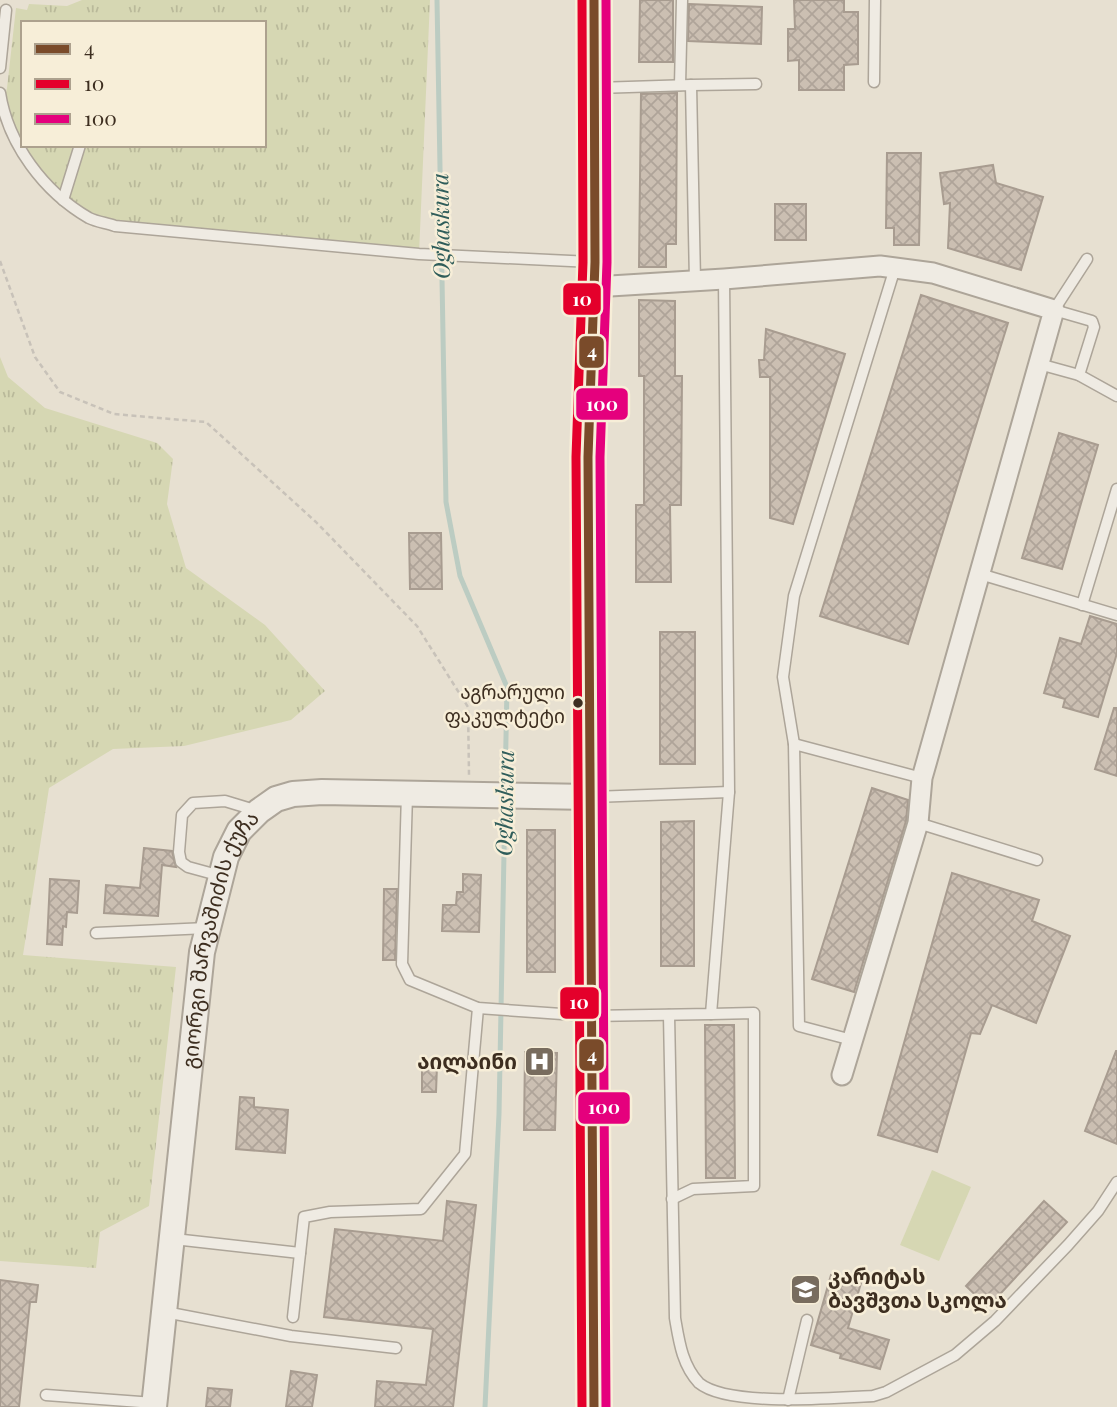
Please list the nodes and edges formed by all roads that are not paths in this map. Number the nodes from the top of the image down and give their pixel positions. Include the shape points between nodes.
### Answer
1 (594, 0) edge
2 (682, 0) edge
3 (875, 0) edge
4 (6, 10) dead end
5 (0, 68) edge
6 (874, 82) dead end
7 (757, 84) dead end
8 (680, 85) junction
9 (691, 85) junction
10 (593, 88) junction
11 (0, 93) edge
12 (78, 147) edge
13 (63, 200) junction
14 (1087, 259) dead end
15 (895, 268) junction
16 (594, 274) junction
17 (724, 279) junction
18 (695, 281) junction
19 (1054, 310) junction
20 (1039, 364) junction
21 (1079, 375) junction
22 (1117, 396) edge
23 (1117, 489) edge
24 (980, 575) junction
25 (1082, 605) junction
26 (1117, 615) edge
27 (794, 744) junction
28 (922, 778) junction
29 (729, 792) junction
30 (407, 794) junction
31 (589, 797) junction
32 (259, 811) junction
33 (918, 823) junction
34 (1037, 860) dead end
35 (221, 876) junction
36 (208, 928) junction
37 (96, 933) dead end
38 (478, 1007) junction
39 (710, 1014) junction
40 (669, 1015) junction
41 (590, 1016) junction
42 (852, 1041) junction
43 (842, 1075) dead end
44 (1117, 1182) edge
45 (672, 1199) junction
46 (173, 1238) junction
47 (300, 1253) junction
48 (164, 1312) junction
49 (293, 1317) dead end
50 (807, 1320) dead end
51 (396, 1348) dead end
52 (46, 1395) dead end
53 (594, 1396) edge
54 (788, 1400) junction
55 (155, 1405) edge

1 - 10 main road
2 - 8 lane
3 - 6 lane
4 - 5 lane
7 - 9 lane
8 - 9 lane
8 - 10 lane
9 - 18 lane
10 - 16 main road
11 - 13 lane via 23,156
12 - 13 lane
13 - 16 lane via 91,219 115,226 470,258
14 - 19 lane
15 - 17 street
15 - 19 street via 933,273
15 - 27 lane via 794,597 783,677
16 - 18 street
16 - 31 main road via 588,457
17 - 18 street
17 - 29 lane
19 - 20 street
19 - 21 lane via 1092,321
20 - 21 lane
20 - 24 street
21 - 22 lane
23 - 25 lane
24 - 25 lane
24 - 28 street
25 - 26 lane
27 - 28 lane
27 - 42 lane via 799,1026
28 - 33 street
29 - 31 lane
29 - 39 lane
30 - 31 street, გიორგი შარვაშიძის ქუჩა
30 - 32 street, გიორგი შარვაშიძის ქუჩა via 293,794
30 - 38 lane via 402,964 410,979
31 - 41 main road
32 - 35 street, გიორგი შარვაშიძის ქუჩა via 239,831
32 - 35 lane via 225,801 192,803 182,815 181,862
33 - 34 lane
33 - 42 street
35 - 36 street, გიორგი შარვაშიძის ქუჩა
36 - 37 lane
36 - 46 street, გიორგი შარვაშიძის ქუჩა via 201,952
38 - 41 lane
38 - 47 lane via 465,1153 421,1209 304,1217
39 - 40 lane
39 - 45 lane via 754,1013 754,1186 693,1189
40 - 41 lane
40 - 45 lane
41 - 53 main road
42 - 43 street
44 - 54 lane via 1068,1245 995,1321 955,1355 873,1396
45 - 54 lane via 675,1318 683,1359 699,1383 716,1394 748,1401
46 - 47 lane
46 - 48 street, გიორგი შარვაშიძის ქუჩა
47 - 49 lane
48 - 51 lane via 291,1336
48 - 55 street, გიორგი შარვაშიძის ქუჩა
50 - 54 lane
52 - 55 lane

